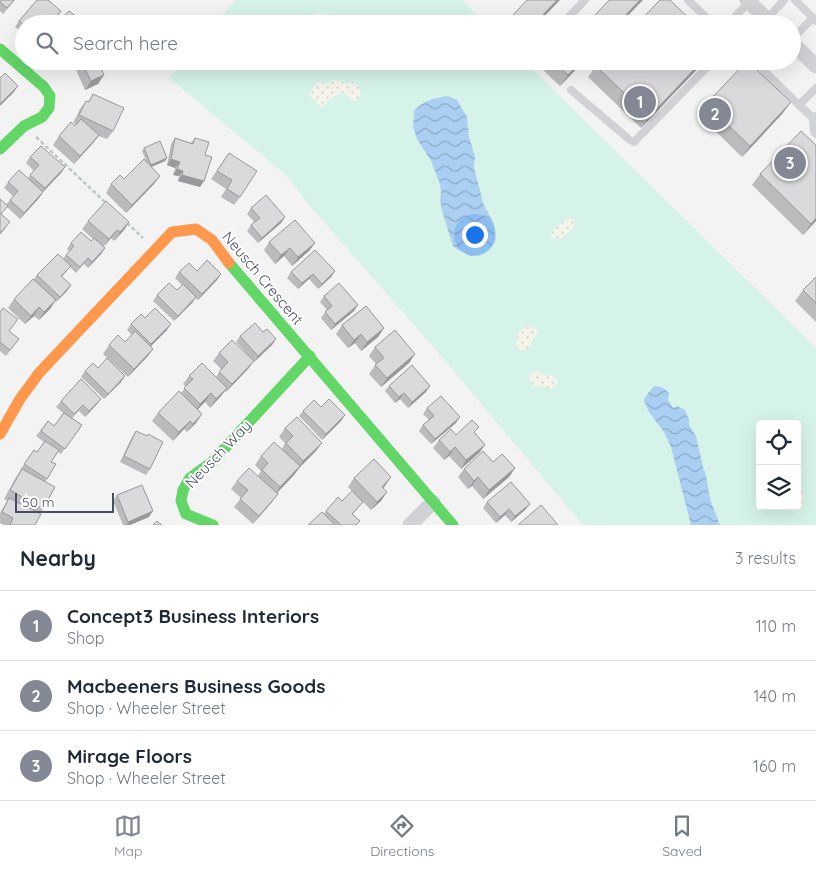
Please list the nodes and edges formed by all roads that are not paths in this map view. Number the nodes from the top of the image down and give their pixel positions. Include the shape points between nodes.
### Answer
1 (585, 0) edge
2 (688, 0) edge
3 (784, 0) edge
4 (795, 0) edge
5 (748, 1) edge
6 (571, 15) edge
7 (704, 15) edge
8 (736, 15) edge
9 (763, 15) edge
10 (773, 15) edge
11 (814, 19) edge
12 (801, 31) edge
13 (0, 49) edge
14 (801, 52) edge
15 (15, 62) edge
16 (816, 66) edge
17 (24, 70) edge
18 (704, 70) edge
19 (763, 70) edge
20 (816, 88) edge
21 (571, 90) dead end
22 (799, 105) junction
23 (815, 117) edge
24 (816, 134) edge
25 (0, 149) edge
26 (310, 356) junction
27 (0, 434) edge
28 (433, 502) junction
29 (212, 525) edge
30 (410, 525) edge
31 (453, 525) edge

1 - 6 lane
2 - 7 lane
3 - 10 lane
4 - 11 lane
5 - 8 lane
5 - 9 street
11 - 12 lane
13 - 15 street
14 - 16 street
17 - 25 street via 50,96 49,108
18 - 21 lane via 634,142
19 - 22 lane
20 - 22 lane
22 - 23 lane
23 - 24 lane
26 - 27 street, Neusch Crescent via 212,240 196,229 172,232 39,373
26 - 28 street, Neusch Crescent
26 - 29 street, Neusch Way via 212,462 190,478 183,490 181,501 186,514
28 - 30 street
28 - 31 street, Neusch Crescent

